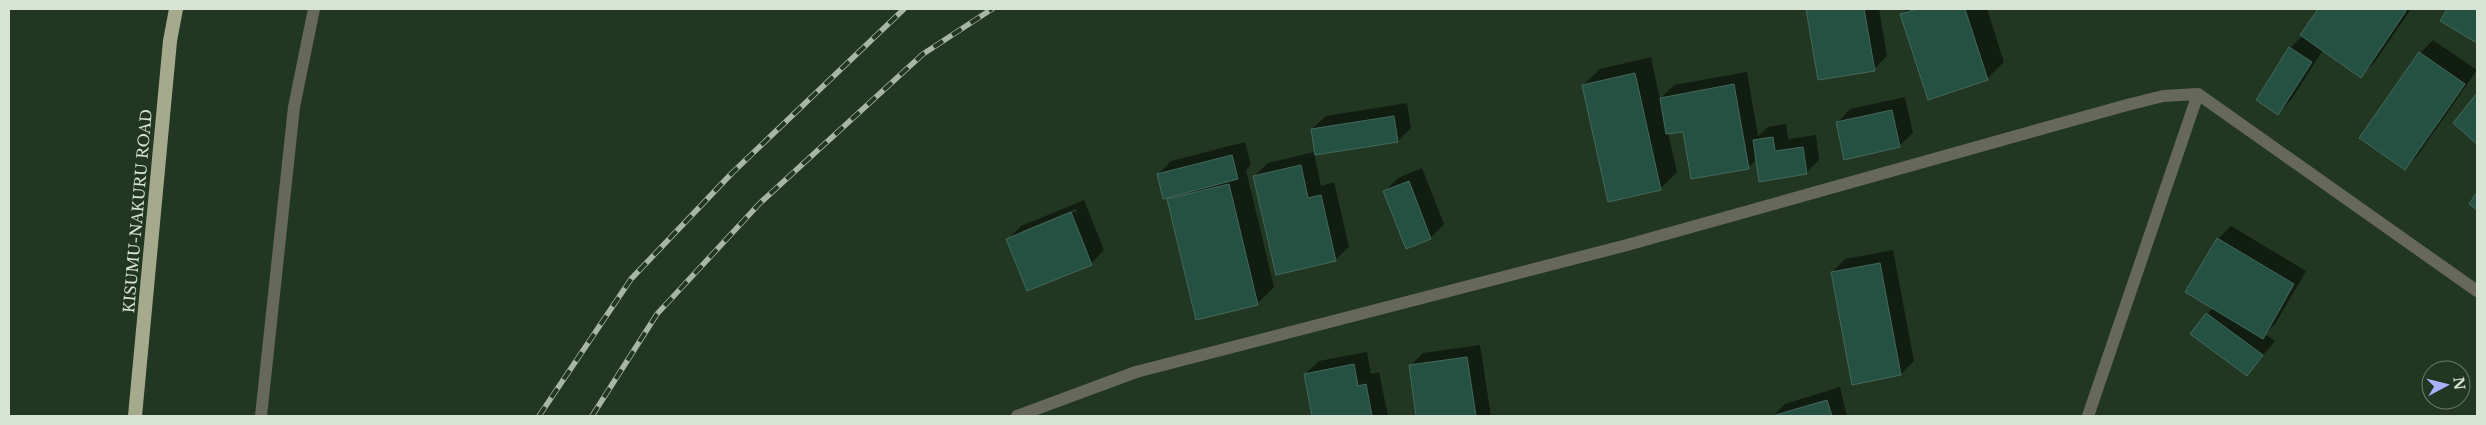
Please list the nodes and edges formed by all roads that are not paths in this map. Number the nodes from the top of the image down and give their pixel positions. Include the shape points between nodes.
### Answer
1 (176, 9) edge
2 (314, 9) edge
3 (2198, 94) junction
4 (2477, 292) edge
5 (135, 416) edge
6 (261, 416) edge
7 (1017, 416) edge
8 (2088, 416) edge

1 - 5 highway, KISUMU-NAKURU ROAD via 170,41
2 - 6 street via 294,107
3 - 4 street
3 - 7 street via 2163,96 2127,105 1627,245 1136,372
3 - 8 street

